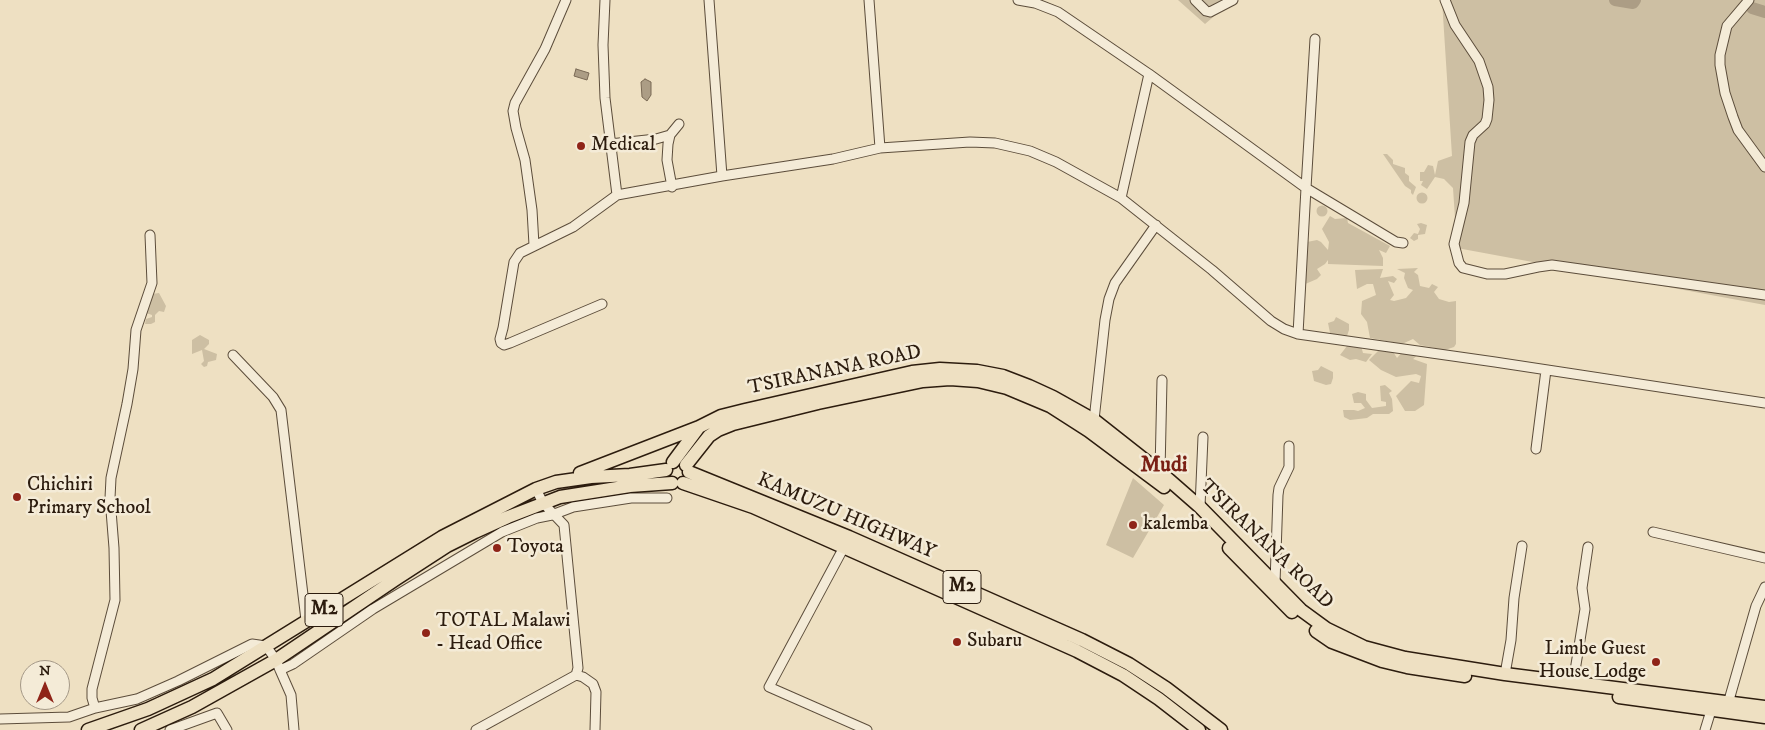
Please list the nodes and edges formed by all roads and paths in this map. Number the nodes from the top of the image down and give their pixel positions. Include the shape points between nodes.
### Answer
1 (566, 0) edge
2 (605, 0) edge
3 (710, 0) edge
4 (868, 0) edge
5 (1018, 0) edge
6 (1195, 0) edge
7 (1233, 0) edge
8 (1445, 0) edge
9 (1749, 0) edge
10 (1315, 39) dead end
11 (1149, 74) junction
12 (679, 124) dead end
13 (670, 135) junction
14 (610, 144) junction
15 (880, 148) junction
16 (1765, 167) edge
17 (722, 176) junction
18 (672, 186) junction
19 (1306, 188) junction
20 (617, 195) junction
21 (1121, 198) junction
22 (1156, 225) junction
23 (150, 235) dead end
24 (1403, 243) dead end
25 (534, 245) junction
26 (1765, 295) edge
27 (602, 304) dead end
28 (1298, 334) junction
29 (233, 355) dead end
30 (1546, 370) junction
31 (1162, 380) dead end
32 (1765, 403) edge
33 (1092, 426) junction
34 (699, 428) junction
35 (1204, 437) dead end
36 (1289, 446) dead end
37 (1536, 449) dead end
38 (670, 466) junction
39 (688, 468) junction
40 (1160, 472) junction
41 (556, 482) junction
42 (678, 483) junction
43 (536, 489) junction
44 (667, 498) dead end
45 (542, 503) junction
46 (1200, 507) junction
47 (552, 515) junction
48 (1653, 532) dead end
49 (844, 546) junction
50 (1522, 546) dead end
51 (1588, 546) dead end
52 (1765, 558) edge
53 (1275, 583) junction
54 (1765, 587) edge
55 (306, 620) junction
56 (266, 646) junction
57 (278, 665) junction
58 (1505, 674) junction
59 (576, 675) junction
60 (1574, 683) junction
61 (1712, 705) junction
62 (1727, 707) junction
63 (1765, 707) edge
64 (96, 708) junction
65 (1765, 717) edge
66 (0, 719) edge
67 (88, 730) edge
68 (141, 730) edge
69 (170, 730) edge
70 (226, 730) edge
71 (294, 730) edge
72 (476, 730) edge
73 (595, 730) edge
74 (867, 730) edge
75 (1199, 730) edge
76 (1220, 730) edge
77 (1705, 730) edge

1 - 25 street via 513,111 525,160
2 - 14 street via 603,45
3 - 17 street
4 - 15 street
5 - 11 street via 1058,12
6 - 7 street via 1210,12
8 - 26 street via 1455,25 1479,61 1488,87 1487,120 1470,142 1464,203 1454,244 1463,268 1487,274 1505,274 1552,266
9 - 16 street via 1727,26 1720,64 1725,93 1738,130
10 - 19 street
11 - 19 street
11 - 21 street
12 - 13 street
13 - 14 street
13 - 18 street via 667,152
14 - 20 street
15 - 17 street via 833,159
15 - 21 street via 970,142 1014,147 1056,162
17 - 18 street
18 - 20 street
19 - 24 street via 1396,242
19 - 28 street
20 - 25 street via 573,227
21 - 22 street
22 - 28 street via 1271,321
22 - 33 street via 1109,299
23 - 64 street via 152,283 136,330 127,404 111,478 115,600 92,689
25 - 27 street via 520,253 514,262 501,343 510,343
28 - 30 street
29 - 55 street via 273,397 281,410
30 - 32 street
30 - 37 street
31 - 40 street
33 - 34 highway, TSIRANANA ROAD via 1053,397 1003,376 940,368 745,410 721,416
33 - 39 highway, TSIRANANA ROAD via 1007,388 950,378 923,380 734,424 709,436
33 - 40 highway, TSIRANANA ROAD
33 - 61 highway, TSIRANANA ROAD via 1198,516 1300,620 1332,642 1408,667 1503,682
34 - 38 highway, TSIRANANA ROAD
34 - 41 highway
35 - 46 street
36 - 53 street via 1289,467 1278,495
38 - 39 highway, M2 via 680,462
38 - 41 highway, M2 via 630,475
38 - 42 highway via 667,477
39 - 42 highway via 689,476
39 - 76 highway, KAMUZU HIGHWAY / M2 via 1082,640 1151,678
40 - 46 highway, TSIRANANA ROAD
41 - 43 highway, M2
42 - 45 highway, KAMUZU HIGHWAY / M2 via 630,486
42 - 49 highway, KAMUZU HIGHWAY / M2 via 719,494
43 - 45 street
43 - 55 highway, M2 via 442,537
44 - 47 street via 602,502
45 - 47 street
45 - 57 highway, KAMUZU HIGHWAY / M2 via 447,546 396,578
46 - 53 highway, TSIRANANA ROAD
47 - 57 street via 502,532 373,609 293,664
47 - 59 street via 564,525 578,662
48 - 52 street
49 - 74 street via 769,687
49 - 75 highway, KAMUZU HIGHWAY / M2 via 1084,655 1130,680
50 - 58 street
51 - 60 street via 1582,588 1585,609
53 - 58 highway, TSIRANANA ROAD via 1301,610 1328,629 1364,646 1405,658
54 - 62 street via 1756,606
55 - 56 highway, M2
56 - 57 street
56 - 64 street via 252,644 138,699
56 - 67 highway, M2 via 213,679
57 - 68 highway, KAMUZU HIGHWAY / M2
57 - 71 street via 291,696
58 - 60 highway, TSIRANANA ROAD
59 - 72 street
59 - 73 street via 593,684 596,692
60 - 61 highway, TSIRANANA ROAD
61 - 62 highway, TSIRANANA ROAD
61 - 77 street
62 - 63 highway, TSIRANANA ROAD
62 - 65 highway, TSIRANANA ROAD
64 - 66 street via 69,717
69 - 70 street via 217,713

